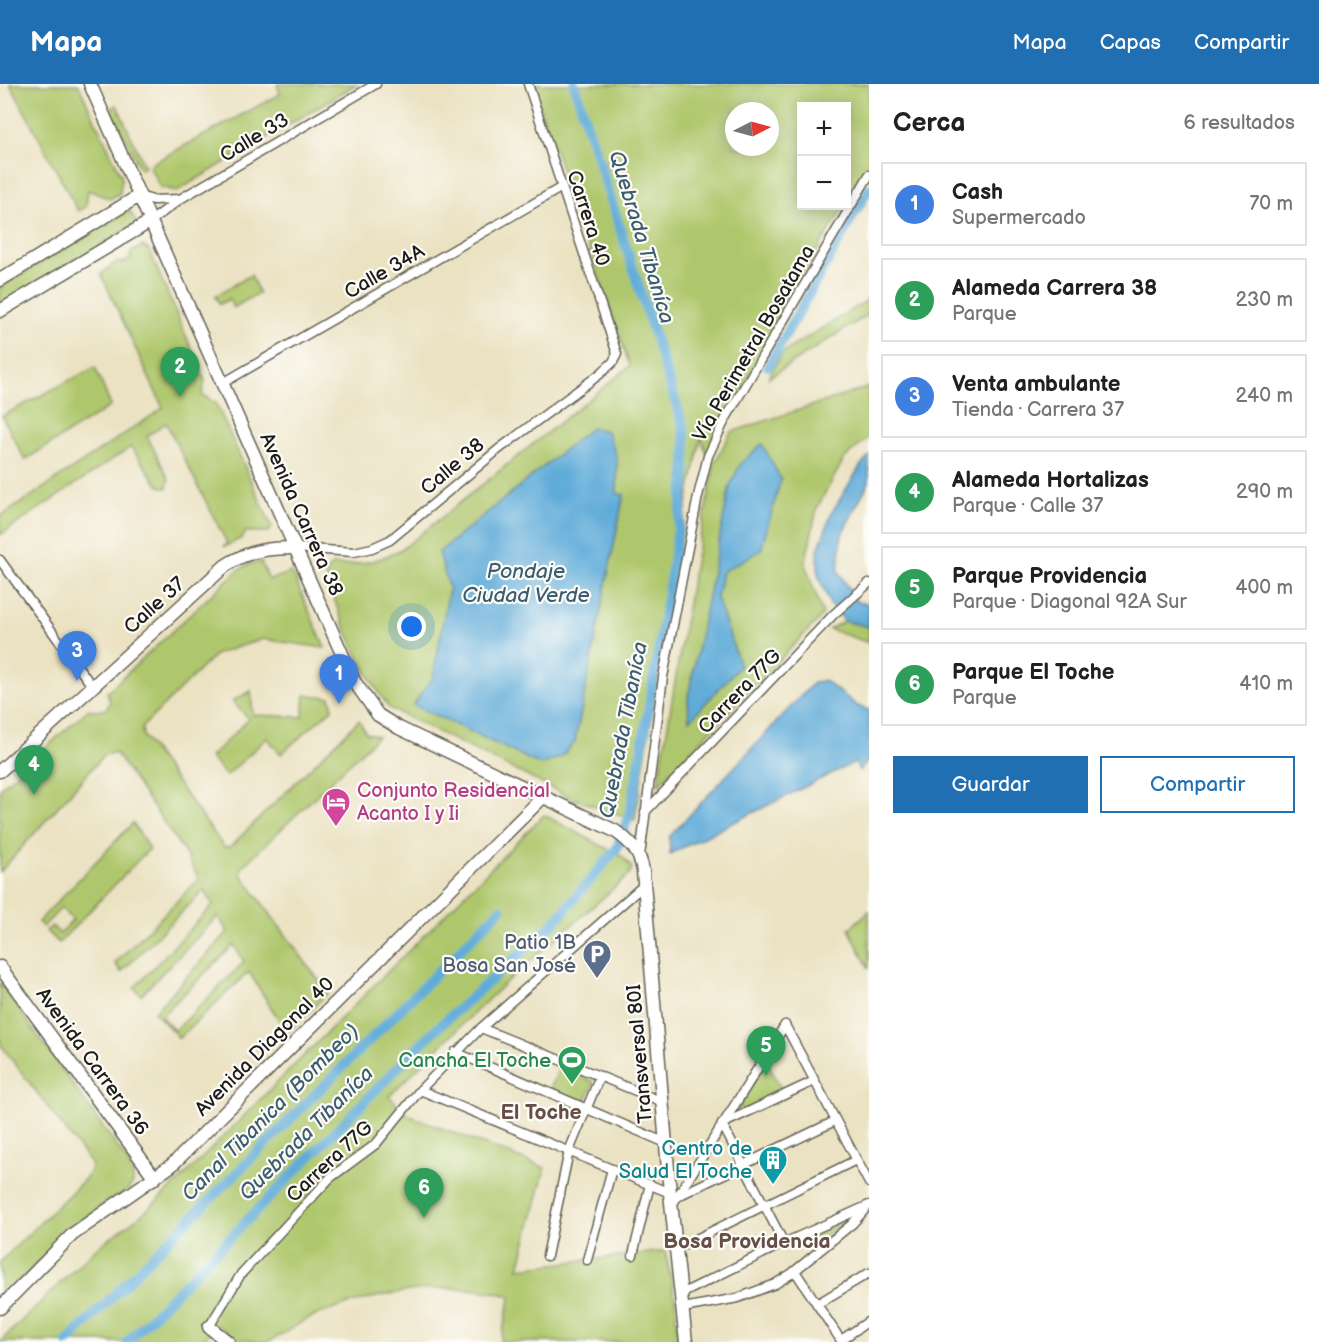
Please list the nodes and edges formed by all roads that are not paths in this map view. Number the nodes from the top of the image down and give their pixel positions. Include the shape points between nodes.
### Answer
1 (90, 84) edge
2 (376, 84) edge
3 (528, 84) edge
4 (869, 175) edge
5 (562, 187) junction
6 (139, 196) junction
7 (180, 200) junction
8 (150, 221) junction
9 (0, 280) edge
10 (0, 311) edge
11 (614, 362) joint
12 (223, 383) junction
13 (296, 548) junction
14 (0, 560) edge
15 (869, 583) edge
16 (92, 686) junction
17 (0, 771) edge
18 (544, 796) junction
19 (644, 813) junction
20 (627, 839) joint
21 (640, 856) junction
22 (645, 884) junction
23 (0, 967) edge
24 (481, 1028) junction
25 (455, 1052) junction
26 (600, 1076) junction
27 (814, 1081) junction
28 (420, 1090) junction
29 (663, 1102) junction
30 (587, 1108) junction
31 (835, 1121) junction
32 (722, 1124) junction
33 (666, 1143) junction
34 (569, 1151) junction
35 (856, 1160) junction
36 (743, 1165) junction
37 (612, 1169) junction
38 (155, 1178) junction
39 (869, 1183) edge
40 (650, 1184) junction
41 (673, 1198) junction
42 (764, 1205) junction
43 (868, 1205) edge
44 (784, 1243) junction
45 (676, 1249) junction
46 (633, 1255) dead end
47 (547, 1256) dead end
48 (587, 1260) dead end
49 (795, 1271) junction
50 (869, 1273) edge
51 (681, 1294) junction
52 (817, 1304) junction
53 (0, 1308) edge
54 (683, 1308) junction
55 (869, 1321) edge
56 (209, 1327) joint
57 (842, 1341) edge
58 (228, 1342) edge
59 (686, 1342) edge

1 - 6 main road, Avenida Carrera 38
2 - 7 street, Calle 33
3 - 5 street, Carrera 40
4 - 19 street, Vía Perimetral Bosatama via 725,420 708,456 663,677
5 - 11 street, Carrera 40 via 617,354
5 - 12 street, Calle 34A
6 - 7 street
6 - 8 main road, Avenida Carrera 38
6 - 9 main road
7 - 8 street, Calle 33
8 - 10 main road
8 - 12 main road, Avenida Carrera 38
11 - 13 street, Calle 38 via 382,545 354,552
12 - 13 main road, Avenida Carrera 38
13 - 16 main road, Calle 37 via 260,549 225,566
13 - 18 main road, Avenida Carrera 38 via 354,681 378,715
14 - 16 street
15 - 19 street, Carrera 77G via 834,614
16 - 17 main road, Calle 37
18 - 20 main road, Avenida Carrera 38
18 - 38 main road, Avenida Diagonal 40 via 308,1033
19 - 21 street, Vía Perimetral Bosatama
20 - 21 main road, Transversal 80I
21 - 22 main road, Transversal 80I
22 - 24 street, Carrera 77G
22 - 29 main road, Transversal 80I
23 - 38 main road, Avenida Carrera 36
24 - 25 street, Carrera 77G
24 - 26 street
25 - 28 street, Carrera 77G
25 - 30 street
26 - 29 street
26 - 30 street
27 - 31 street
27 - 32 street
27 - 32 street via 785,1025
28 - 34 street
28 - 56 street, Carrera 77G via 376,1144 330,1178 241,1274
29 - 33 main road, Transversal 80I
30 - 33 street
30 - 34 street
31 - 35 street
31 - 36 street
32 - 36 street
32 - 41 street
33 - 41 main road, Transversal 80I
34 - 37 street
34 - 47 street
35 - 39 street
35 - 42 street
36 - 41 street
36 - 42 street
37 - 40 street
37 - 48 street
38 - 53 main road, Avenida Diagonal 40 via 73,1234
40 - 41 street
40 - 46 street
41 - 45 main road, Transversal 80I
42 - 44 street
42 - 45 street
43 - 44 street
43 - 49 street via 852,1224
44 - 51 street
45 - 51 main road, Transversal 80I
49 - 52 street
49 - 54 street via 756,1293
50 - 52 street
51 - 54 main road, Transversal 80I
52 - 57 street
54 - 59 main road, Transversal 80I
55 - 57 street
56 - 58 main road

